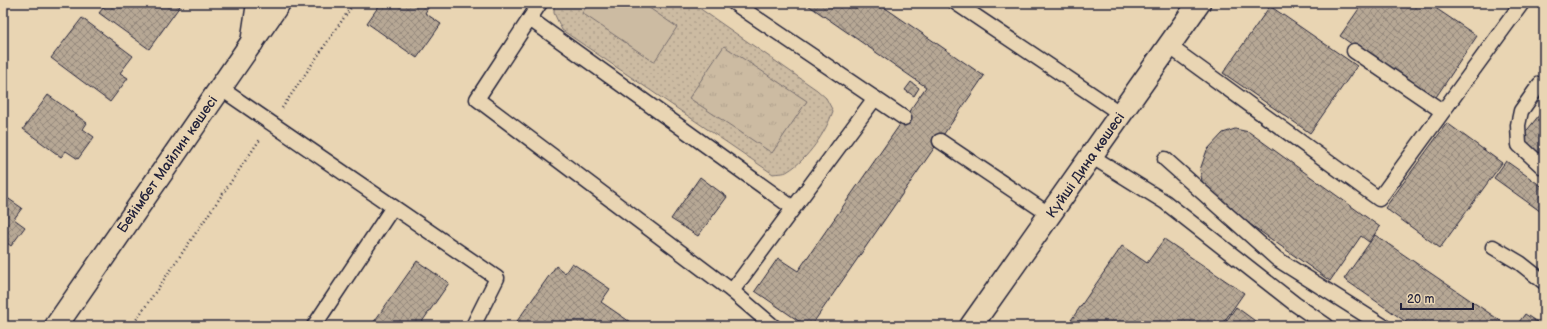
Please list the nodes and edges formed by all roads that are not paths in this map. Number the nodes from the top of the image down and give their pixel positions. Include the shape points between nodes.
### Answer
1 (258, 3) edge
2 (279, 3) edge
3 (540, 3) edge
4 (734, 3) edge
5 (956, 3) edge
6 (1199, 3) edge
7 (1522, 3) edge
8 (530, 19) junction
9 (252, 43) junction
10 (1169, 46) junction
11 (1354, 51) dead end
12 (1543, 83) edge
13 (220, 88) junction
14 (875, 98) junction
15 (1442, 111) junction
16 (1121, 114) junction
17 (904, 118) dead end
18 (940, 141) dead end
19 (1091, 156) junction
20 (1165, 159) dead end
21 (1544, 168) edge
22 (393, 207) junction
23 (793, 208) junction
24 (1050, 215) junction
25 (1493, 247) dead end
26 (1544, 282) edge
27 (732, 291) junction
28 (56, 326) edge
29 (314, 326) edge
30 (473, 326) edge
31 (773, 326) edge
32 (971, 326) edge
33 (1327, 326) edge
34 (1384, 326) edge

1 - 9 street
2 - 9 street, Бейімбет Майлин көшесі
3 - 8 lane
4 - 14 lane
5 - 16 lane
6 - 10 street, Күйші Дина көшесі
7 - 15 lane
8 - 23 lane
8 - 27 lane via 477,98
9 - 13 street, Бейімбет Майлин көшесі
10 - 15 lane via 1378,199
10 - 16 street, Күйші Дина көшесі
11 - 15 lane
12 - 21 lane via 1521,111 1518,125 1519,145
13 - 22 lane
13 - 28 street, Бейімбет Майлин көшесі
14 - 17 lane
14 - 23 lane
16 - 19 street, Күйші Дина көшесі
18 - 24 lane
19 - 24 street, Күйші Дина көшесі
19 - 33 lane via 1165,202 1294,304
20 - 34 lane via 1276,259
22 - 29 lane
22 - 30 lane via 497,278
23 - 27 lane
24 - 32 street, Күйші Дина көшесі
25 - 26 lane via 1520,263
27 - 31 lane

